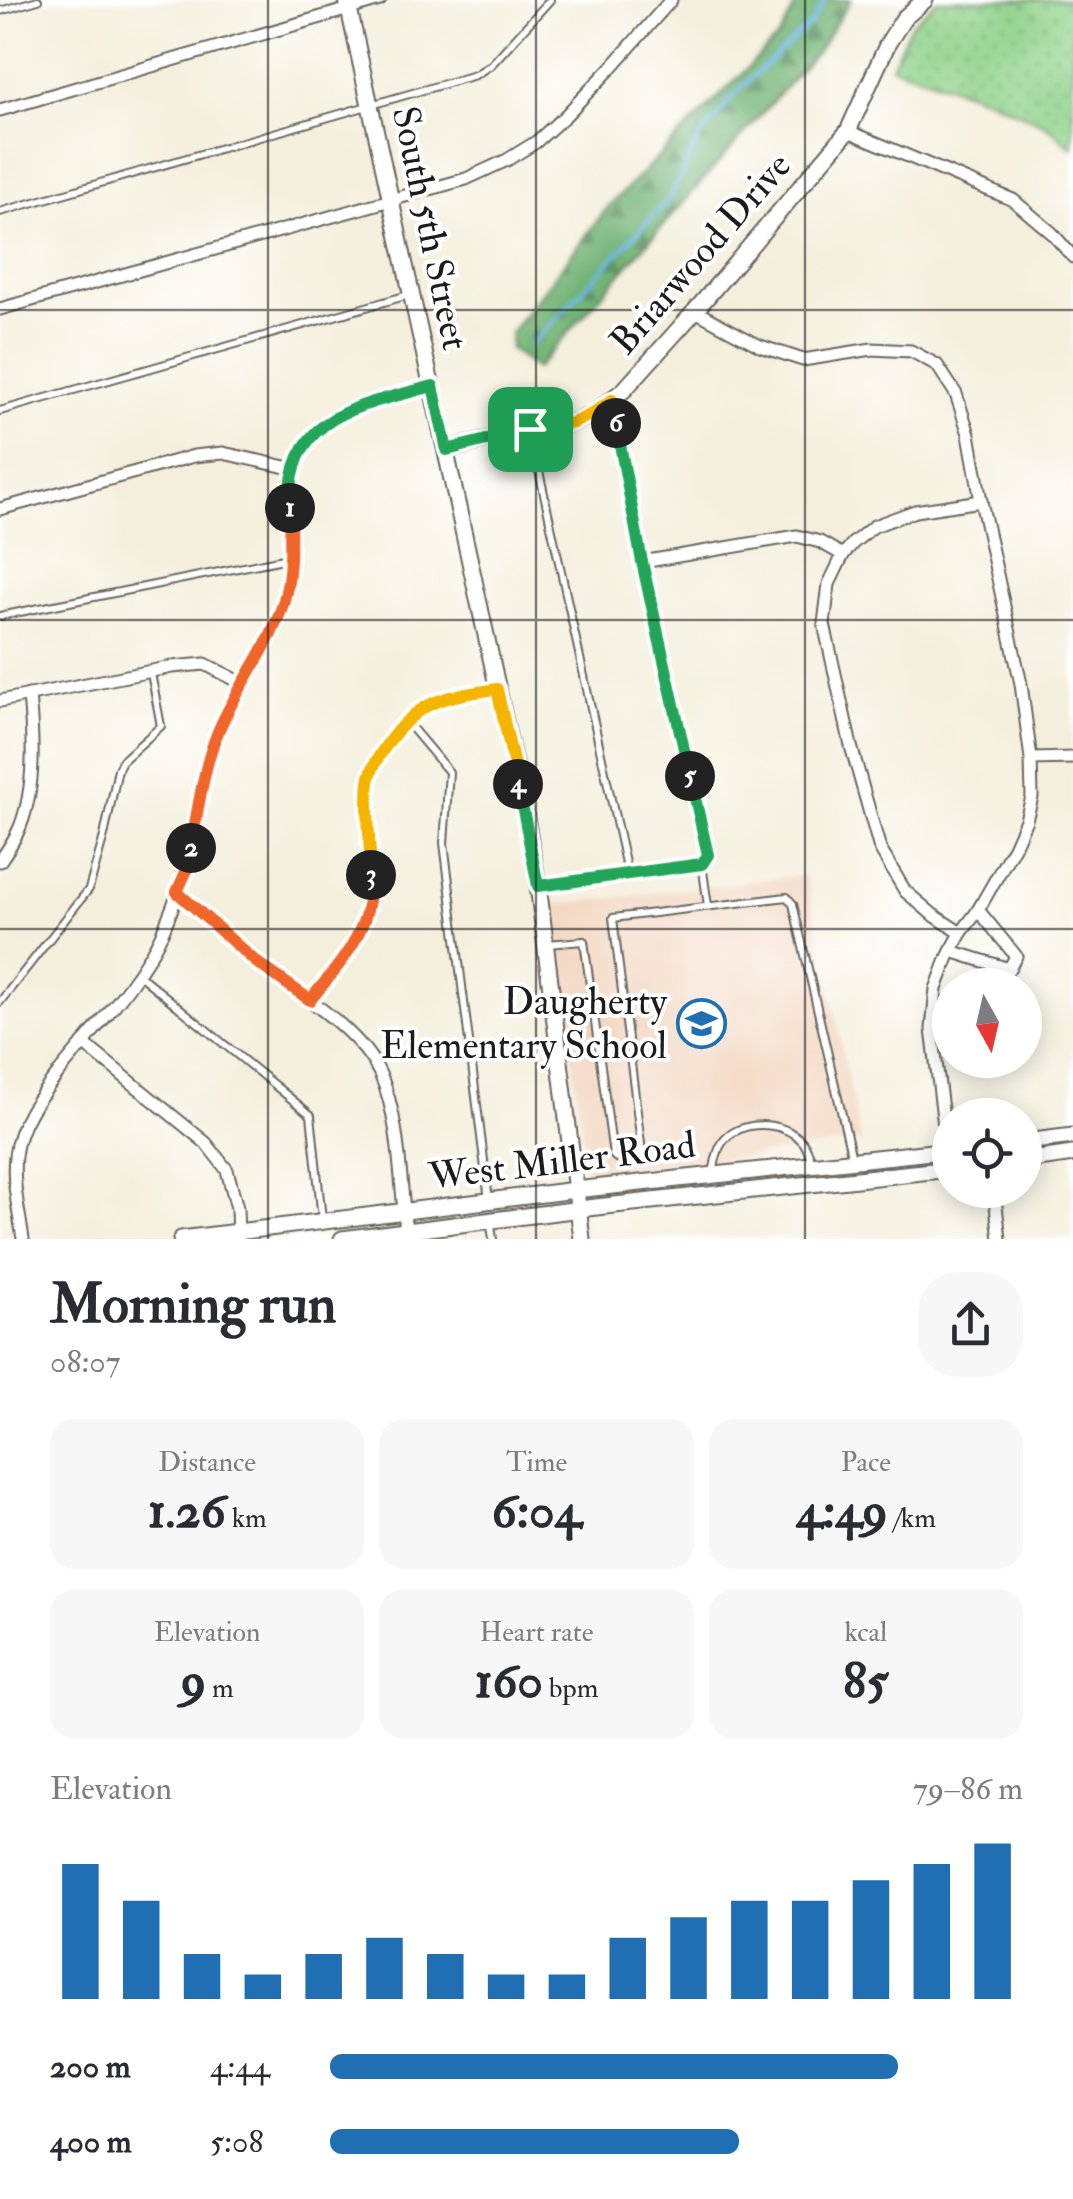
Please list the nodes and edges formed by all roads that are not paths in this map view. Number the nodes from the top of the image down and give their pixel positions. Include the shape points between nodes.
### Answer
1 (38, 0) edge
2 (380, 0) edge
3 (550, 0) edge
4 (671, 0) edge
5 (924, 0) edge
6 (348, 5) edge
7 (0, 11) edge
8 (371, 106) junction
9 (0, 110) edge
10 (848, 131) junction
11 (392, 199) junction
12 (0, 212) edge
13 (1073, 257) edge
14 (412, 294) junction
15 (0, 309) edge
16 (695, 311) junction
17 (433, 386) junction
18 (612, 400) junction
19 (0, 412) edge
20 (530, 429) junction
21 (447, 450) junction
22 (295, 469) junction
23 (981, 501) junction
24 (0, 509) edge
25 (843, 555) junction
26 (290, 557) junction
27 (642, 562) junction
28 (0, 616) edge
29 (151, 672) junction
30 (242, 683) junction
31 (497, 689) junction
32 (29, 694) junction
33 (0, 702) edge
34 (406, 721) junction
35 (1073, 758) edge
36 (1032, 759) junction
37 (5, 842) edge
38 (0, 862) edge
39 (702, 864) junction
40 (628, 874) junction
41 (538, 886) junction
42 (177, 892) junction
43 (708, 906) junction
44 (978, 910) junction
45 (961, 933) junction
46 (546, 944) junction
47 (951, 951) junction
48 (137, 974) junction
49 (310, 1000) junction
50 (0, 1002) edge
51 (83, 1043) junction
52 (941, 1098) edge
53 (1073, 1136) edge
54 (1042, 1140) edge
55 (1073, 1154) edge
56 (852, 1159) junction
57 (932, 1159) edge
58 (1042, 1159) edge
59 (932, 1161) edge
60 (813, 1164) junction
61 (713, 1175) junction
62 (575, 1190) junction
63 (489, 1201) junction
64 (996, 1208) edge
65 (578, 1210) junction
66 (404, 1212) junction
67 (490, 1220) junction
68 (322, 1222) junction
69 (407, 1235) edge
70 (238, 1236) edge
71 (23, 1239) edge
72 (182, 1239) edge
73 (342, 1239) edge
74 (492, 1239) edge
75 (582, 1239) edge
76 (1000, 1239) edge

1 - 7 lane
2 - 6 street
3 - 8 lane via 484,71
4 - 11 street via 536,142 466,179
5 - 10 street, Briarwood Drive via 888,43
6 - 8 street, South 5th Street
6 - 9 street
8 - 11 street, South 5th Street
8 - 12 lane
10 - 13 street via 1013,200
10 - 16 street, Briarwood Drive
11 - 14 street, South 5th Street
11 - 15 street
14 - 17 street, South 5th Street
14 - 19 lane
16 - 18 street, Briarwood Drive
16 - 23 street via 760,346 804,360 885,349 937,365 970,434
17 - 21 street, South 5th Street
17 - 22 street via 331,418
18 - 20 street, Briarwood Drive via 573,423
18 - 27 street
20 - 21 street, Briarwood Drive
20 - 40 lane
21 - 31 street, South 5th Street
22 - 24 street via 223,453 194,456
22 - 26 street
23 - 25 street via 916,510 874,526
23 - 36 street
25 - 27 street via 797,536
25 - 45 street via 824,624 880,849 905,891
26 - 28 lane
26 - 30 street via 286,595
27 - 39 street via 708,855
29 - 30 street via 205,664
29 - 32 street
29 - 50 lane via 161,726 118,768 89,889
30 - 42 street via 210,751
31 - 34 street via 445,697
31 - 41 street, South 5th Street
32 - 33 street
32 - 37 street via 31,766 20,826
34 - 49 street via 369,780 371,893 362,926
34 - 63 lane via 448,772 444,843
35 - 36 street
36 - 44 street via 1026,820
37 - 38 street
39 - 40 street
39 - 43 lane
40 - 41 street
41 - 46 street, South 5th Street
42 - 48 street
42 - 49 street
43 - 46 lane via 612,922 640,1154 613,1155 585,944
43 - 56 lane via 776,897 793,904
44 - 45 street
44 - 47 street via 1016,956 1008,969
45 - 47 street
46 - 62 street, South 5th Street
47 - 52 street via 936,989 932,1029
48 - 51 street
48 - 68 lane via 311,1115
49 - 66 street via 366,1048 381,1075 392,1110
51 - 70 street via 206,1143 228,1170
51 - 71 street via 21,1129 15,1158
53 - 54 street
55 - 58 street
56 - 57 street, West Miller Road
56 - 60 street, West Miller Road
59 - 65 street, West Miller Road
60 - 61 street, West Miller Road
60 - 61 lane via 804,1142 764,1124 735,1130 722,1142
61 - 62 street, West Miller Road
62 - 63 street, West Miller Road
62 - 65 street, South 5th Street
63 - 66 street, West Miller Road
64 - 76 street
65 - 67 street, West Miller Road
65 - 75 street, South 5th Street
66 - 68 street, West Miller Road
66 - 69 street
67 - 69 street, West Miller Road
67 - 74 lane
68 - 70 street, West Miller Road
69 - 73 street, West Miller Road
70 - 72 street, West Miller Road

